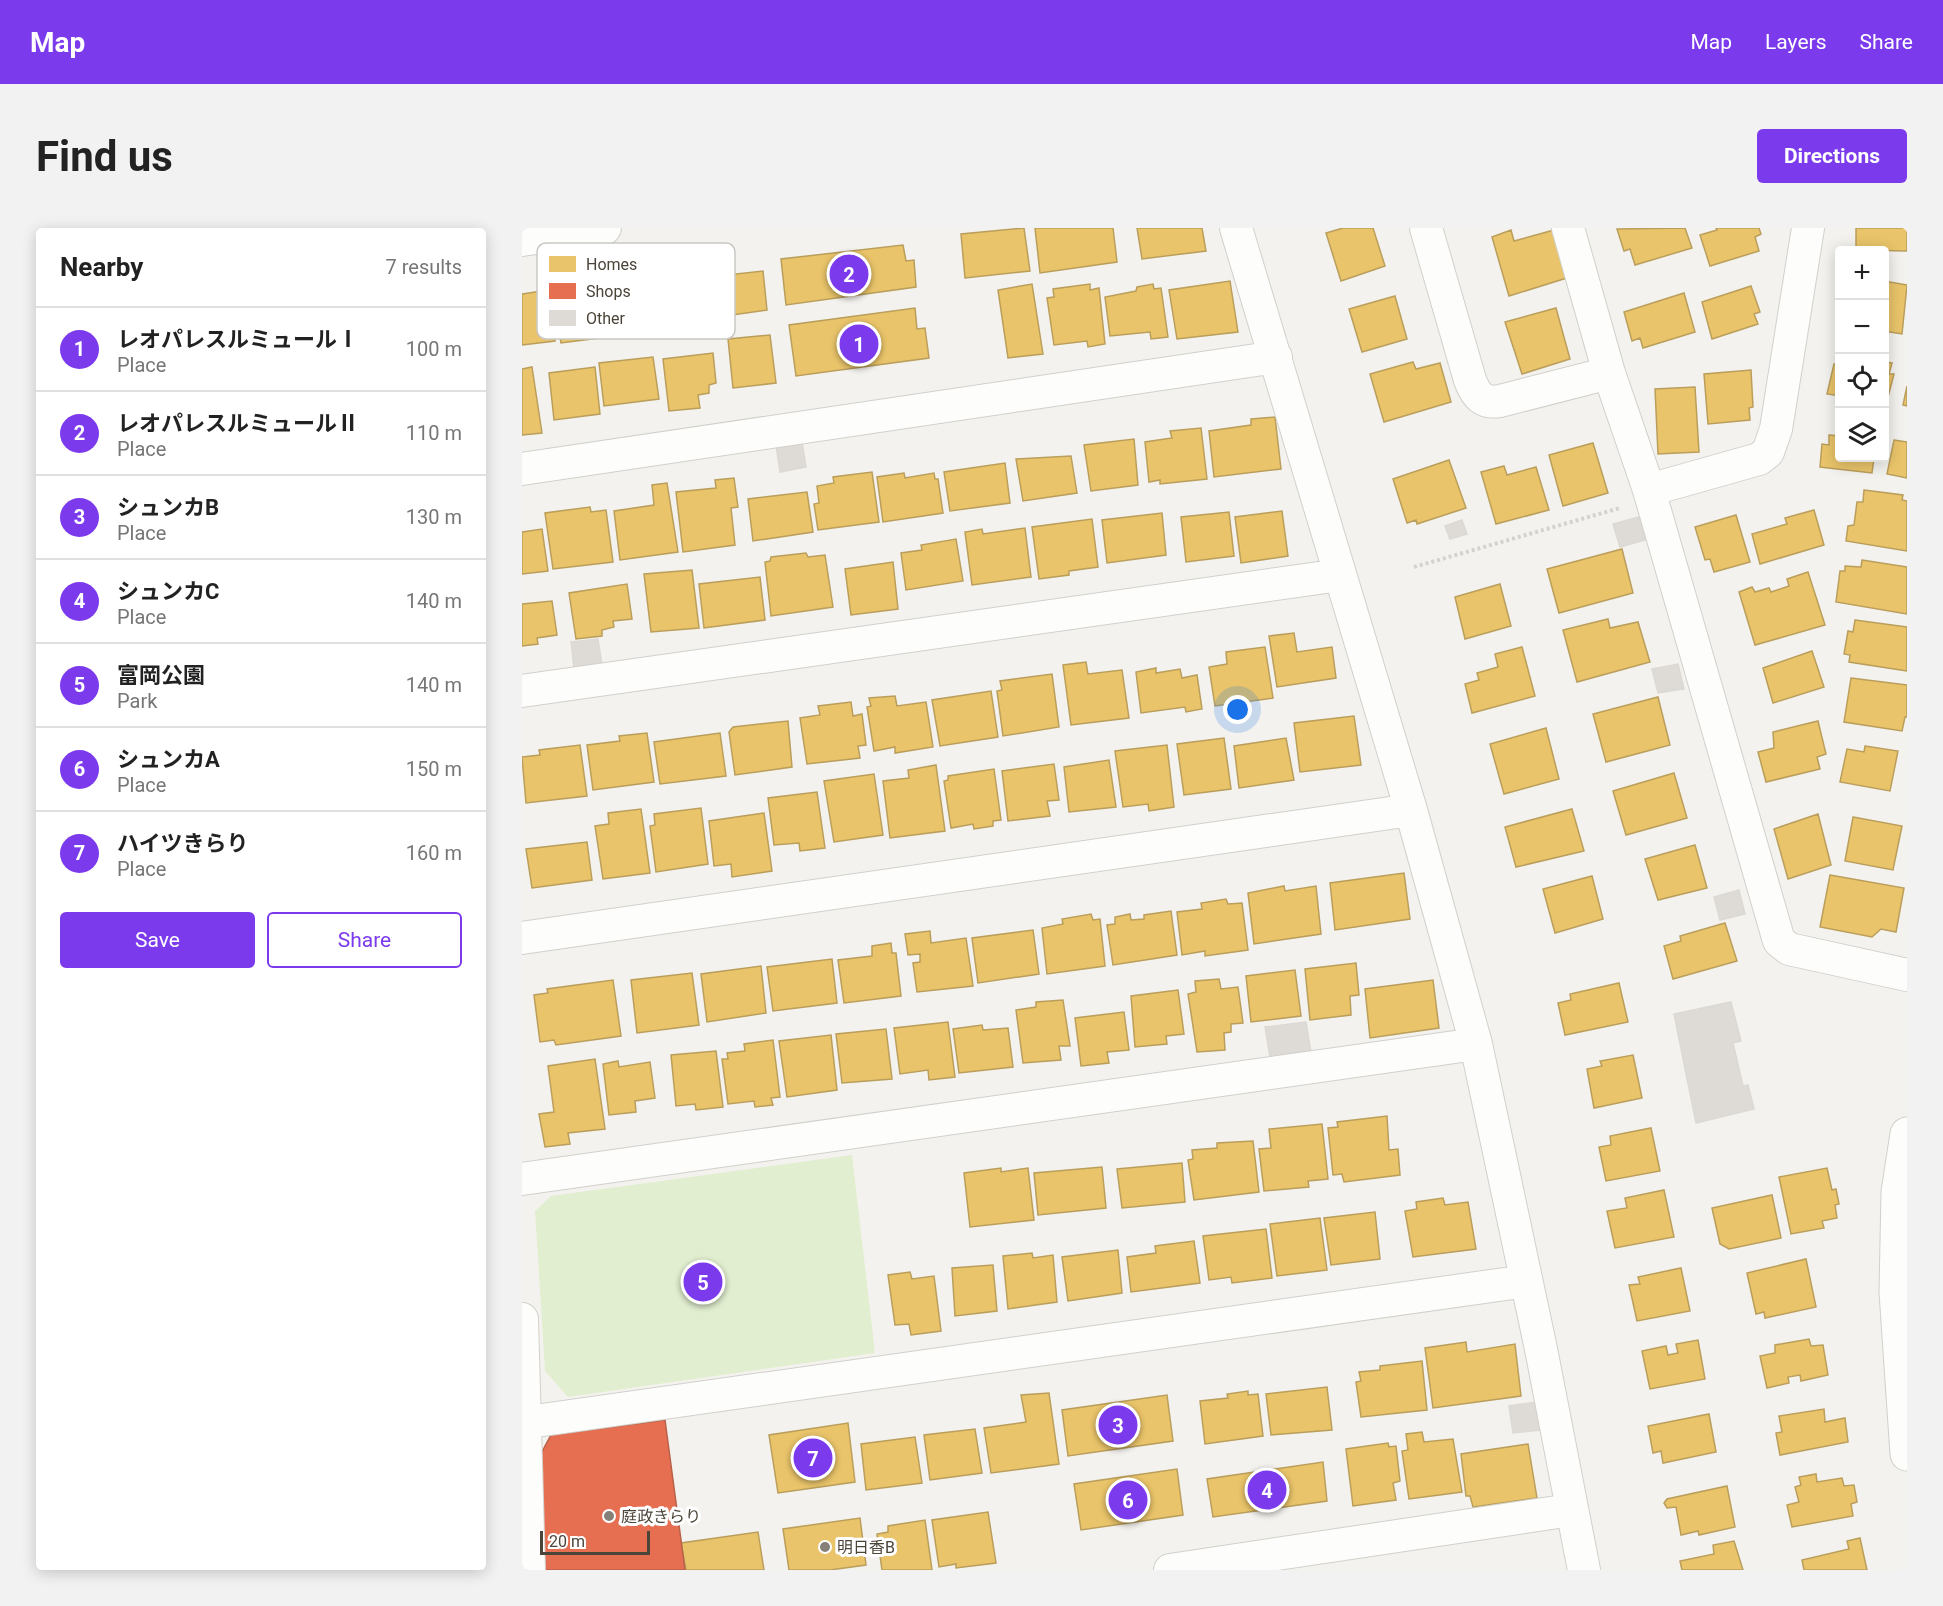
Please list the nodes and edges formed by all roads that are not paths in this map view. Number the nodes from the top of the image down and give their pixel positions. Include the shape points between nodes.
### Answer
1 (605, 228) edge
2 (1236, 228) edge
3 (1426, 228) edge
4 (1568, 228) edge
5 (1808, 228) edge
6 (522, 240) edge
7 (1276, 357) junction
8 (1609, 373) junction
9 (522, 469) edge
10 (1649, 490) junction
11 (1340, 575) junction
12 (522, 691) edge
13 (1411, 810) junction
14 (522, 938) edge
15 (1907, 975) edge
16 (1476, 1044) junction
17 (1907, 1134) edge
18 (522, 1179) edge
19 (1526, 1281) junction
20 (522, 1319) edge
21 (523, 1423) edge
22 (1907, 1454) edge
23 (1571, 1510) junction
24 (530, 1570) edge
25 (1170, 1570) edge
26 (1584, 1570) edge

1 - 6 street
2 - 7 street
3 - 8 street via 1470,380 1480,398 1500,401
4 - 8 street
5 - 10 street via 1776,429 1768,452 1759,459
7 - 9 street
7 - 11 street
8 - 10 street
10 - 15 street via 1779,941 1789,950
11 - 12 street
11 - 13 street
13 - 14 street
13 - 16 street
16 - 18 street
16 - 19 street
17 - 22 street via 1898,1192 1896,1292
19 - 21 street
19 - 23 street
20 - 21 street
21 - 24 street
23 - 25 street
23 - 26 street

